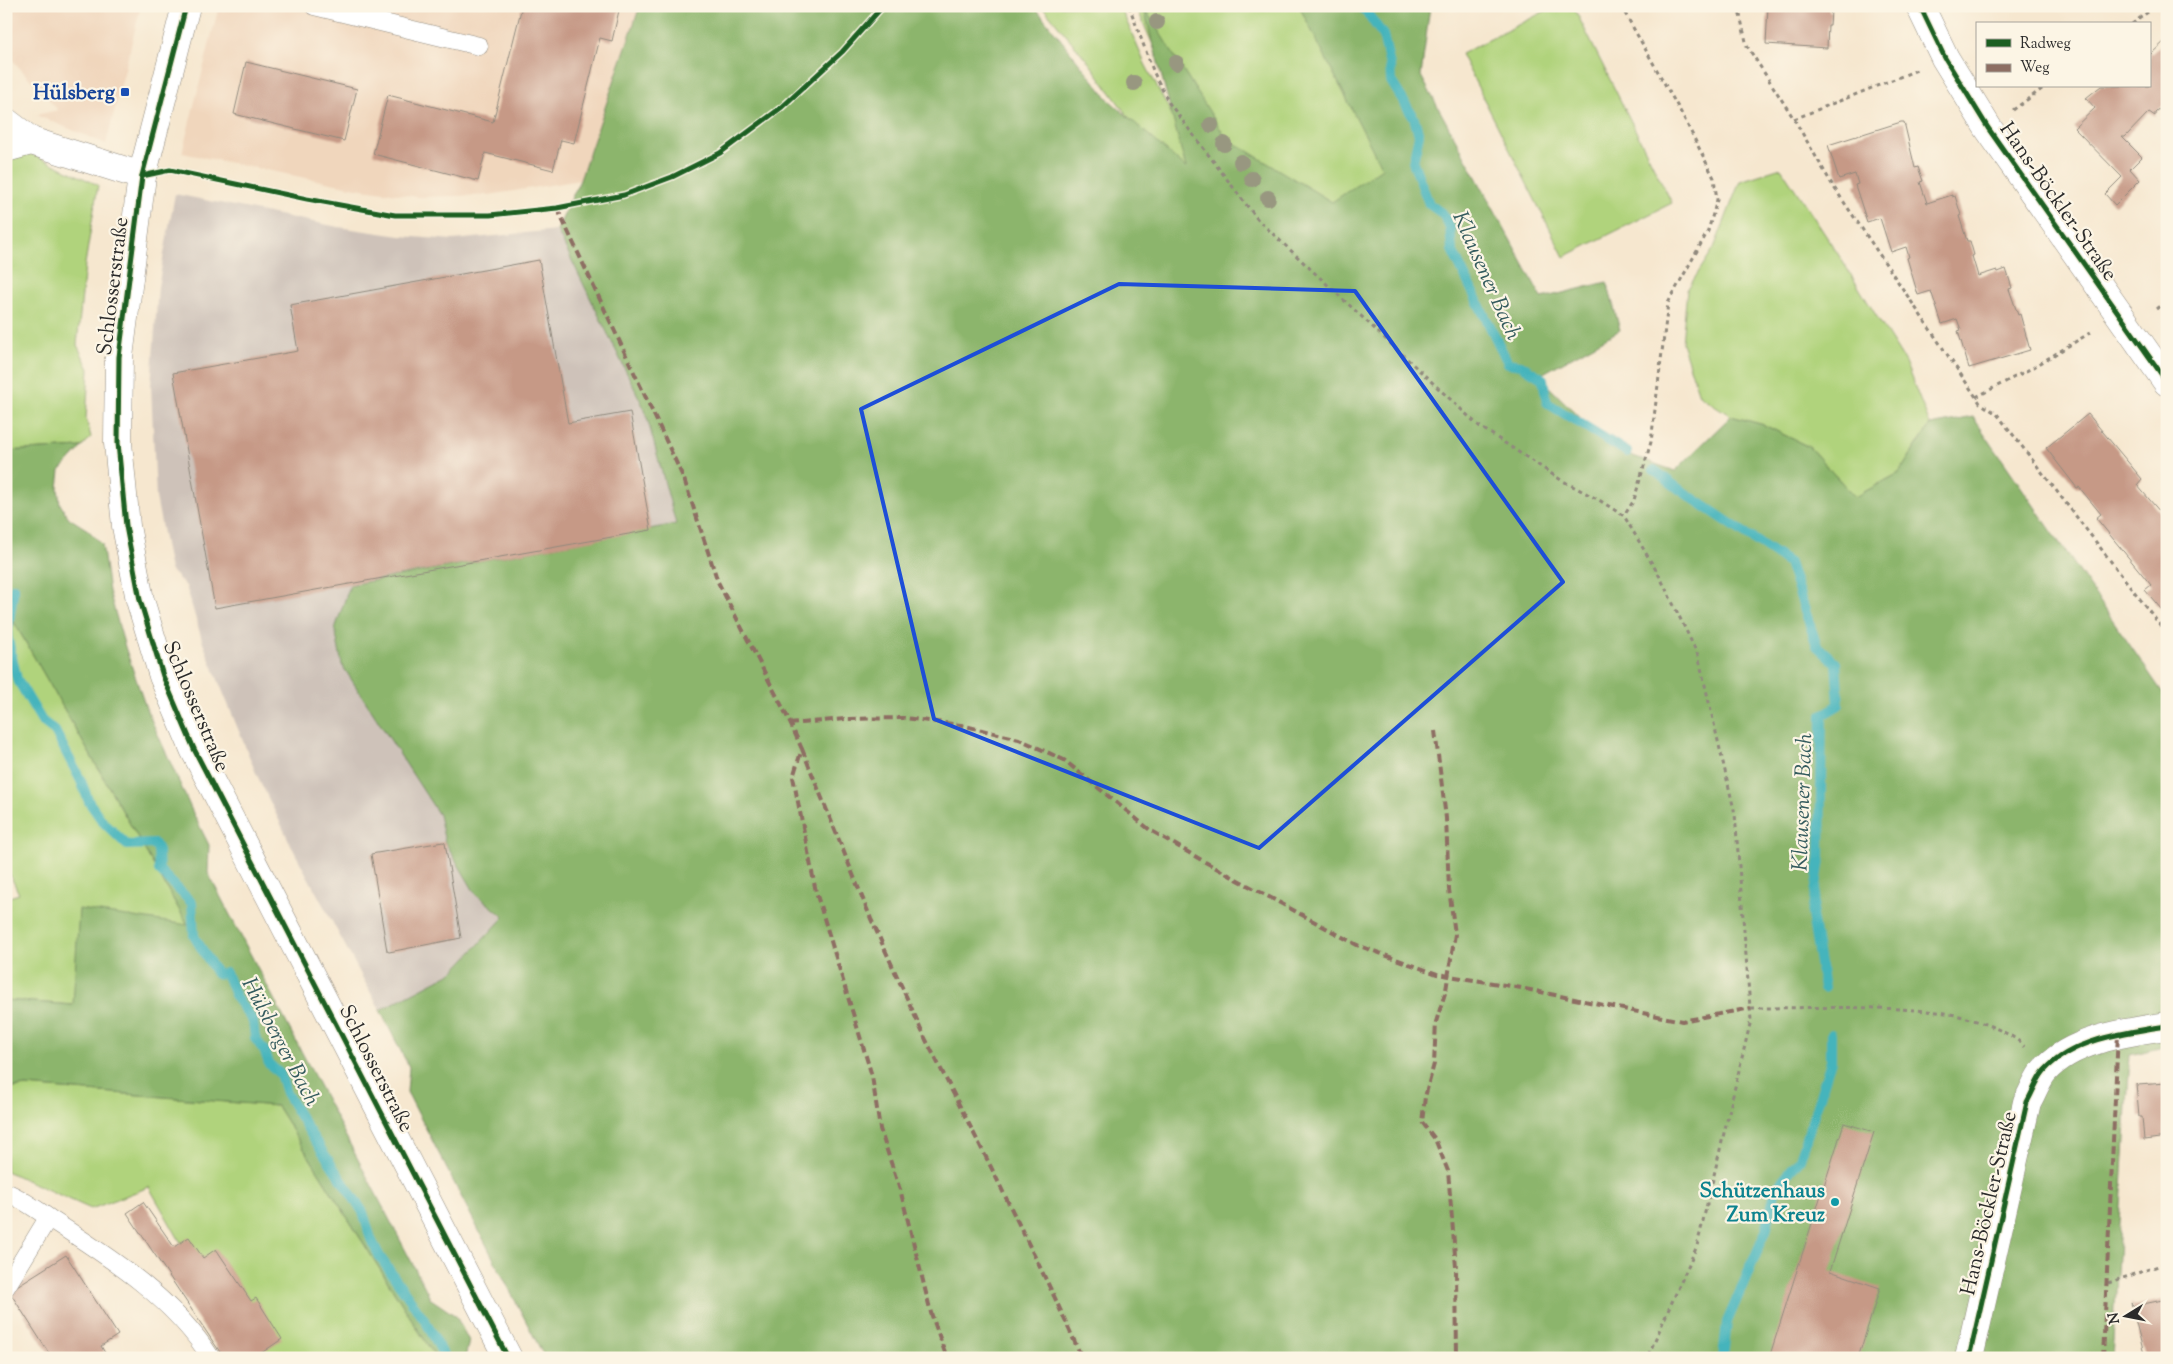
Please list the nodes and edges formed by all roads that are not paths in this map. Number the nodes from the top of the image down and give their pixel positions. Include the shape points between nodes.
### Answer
1 (186, 6) edge
2 (314, 6) edge
3 (1920, 6) edge
4 (479, 46) dead end
5 (6, 122) edge
6 (19, 145) edge
7 (142, 176) junction
8 (2167, 382) edge
9 (2167, 1026) edge
10 (6, 1192) edge
11 (48, 1218) junction
12 (6, 1287) edge
13 (211, 1358) edge
14 (508, 1358) edge
15 (1969, 1358) edge

1 - 7 street, Schlosserstraße
2 - 4 lane
3 - 8 street, Hans-Böckler-Straße via 1945,58 1988,128
5 - 6 street
6 - 7 street
7 - 14 street, Schlosserstraße via 119,357 118,443 126,526 140,600 160,667 194,749
9 - 15 street, Hans-Böckler-Straße via 2118,1033 2069,1051 2044,1071 2027,1102
10 - 11 lane
11 - 12 lane
11 - 13 lane via 152,1290 200,1341

